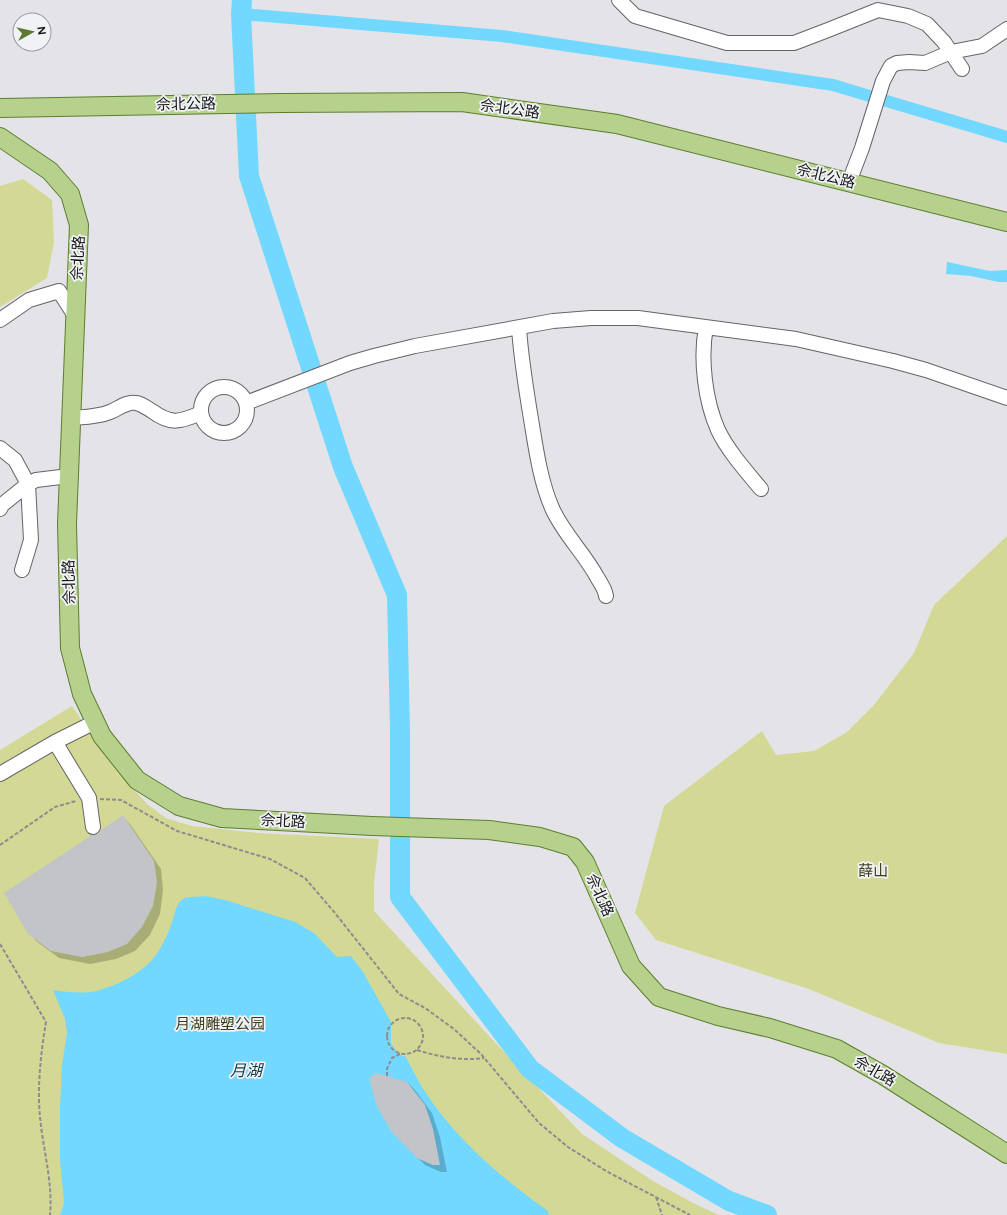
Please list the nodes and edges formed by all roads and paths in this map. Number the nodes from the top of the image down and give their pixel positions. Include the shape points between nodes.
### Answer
1 (619, 0) edge
2 (1007, 29) edge
3 (951, 52) junction
4 (962, 69) dead end
5 (0, 108) edge
6 (0, 137) edge
7 (849, 182) junction
8 (1007, 222) edge
9 (75, 316) junction
10 (0, 320) edge
11 (706, 327) junction
12 (519, 328) junction
13 (1007, 398) edge
14 (246, 403) junction
15 (200, 414) junction
16 (71, 418) junction
17 (0, 448) edge
18 (69, 476) junction
19 (28, 484) junction
20 (762, 489) dead end
21 (0, 509) edge
22 (22, 570) dead end
23 (606, 596) dead end
24 (95, 722) junction
25 (55, 742) junction
26 (0, 774) edge
27 (89, 798) junction
28 (93, 827) dead end
29 (0, 845) edge
30 (0, 944) edge
31 (416, 1050) junction
32 (400, 1054) junction
33 (484, 1058) junction
34 (387, 1076) dead end
35 (1007, 1154) edge
36 (656, 1197) junction
37 (50, 1215) edge
38 (662, 1215) edge
39 (690, 1215) edge

1 - 3 street via 635,16 727,43 794,43 878,10 908,16 928,24
2 - 3 street via 982,46
3 - 4 street
3 - 7 street via 925,63 897,63 891,66 882,81
5 - 7 main road, 佘北公路 via 462,102 617,124
6 - 9 main road, 佘北路 via 50,172 70,194 79,225
7 - 8 main road, 佘北公路
9 - 10 street via 59,291 29,300
9 - 16 main road, 佘北路
11 - 12 street via 638,318 591,318 553,321
11 - 13 street via 796,339 893,361
11 - 20 street via 704,353 707,392 712,414 728,446
12 - 14 street via 415,346 350,363
12 - 23 street via 527,398 543,481 560,523 590,565
14 - 15 street via 240,393 223,386 213,389 205,396
14 - 15 street via 248,413 244,423 234,432 220,434 210,429
15 - 16 street via 183,421 170,420 135,402 98,415
16 - 18 main road, 佘北路
17 - 19 street via 15,460
18 - 19 street via 36,480
18 - 24 main road, 佘北路 via 67,524 70,648 82,694
19 - 21 street
19 - 22 street via 31,540
24 - 25 street
24 - 35 main road, 佘北路 via 102,736 137,780 179,806 222,818 490,830 540,837 573,847 585,862 631,966 659,997 837,1049 883,1075
25 - 26 street
25 - 27 street
27 - 28 street
27 - 29 path via 55,807
27 - 33 path via 121,800 177,831 270,859 305,878 399,994 454,1028
30 - 37 path via 46,1022 40,1056 40,1116 51,1198
31 - 32 path
31 - 32 path via 422,1040 421,1029 413,1020 402,1018 391,1024 387,1035 390,1047
31 - 33 path via 454,1059
32 - 34 path via 392,1058
33 - 36 path via 539,1123 568,1147 606,1171
36 - 38 path
36 - 39 path

